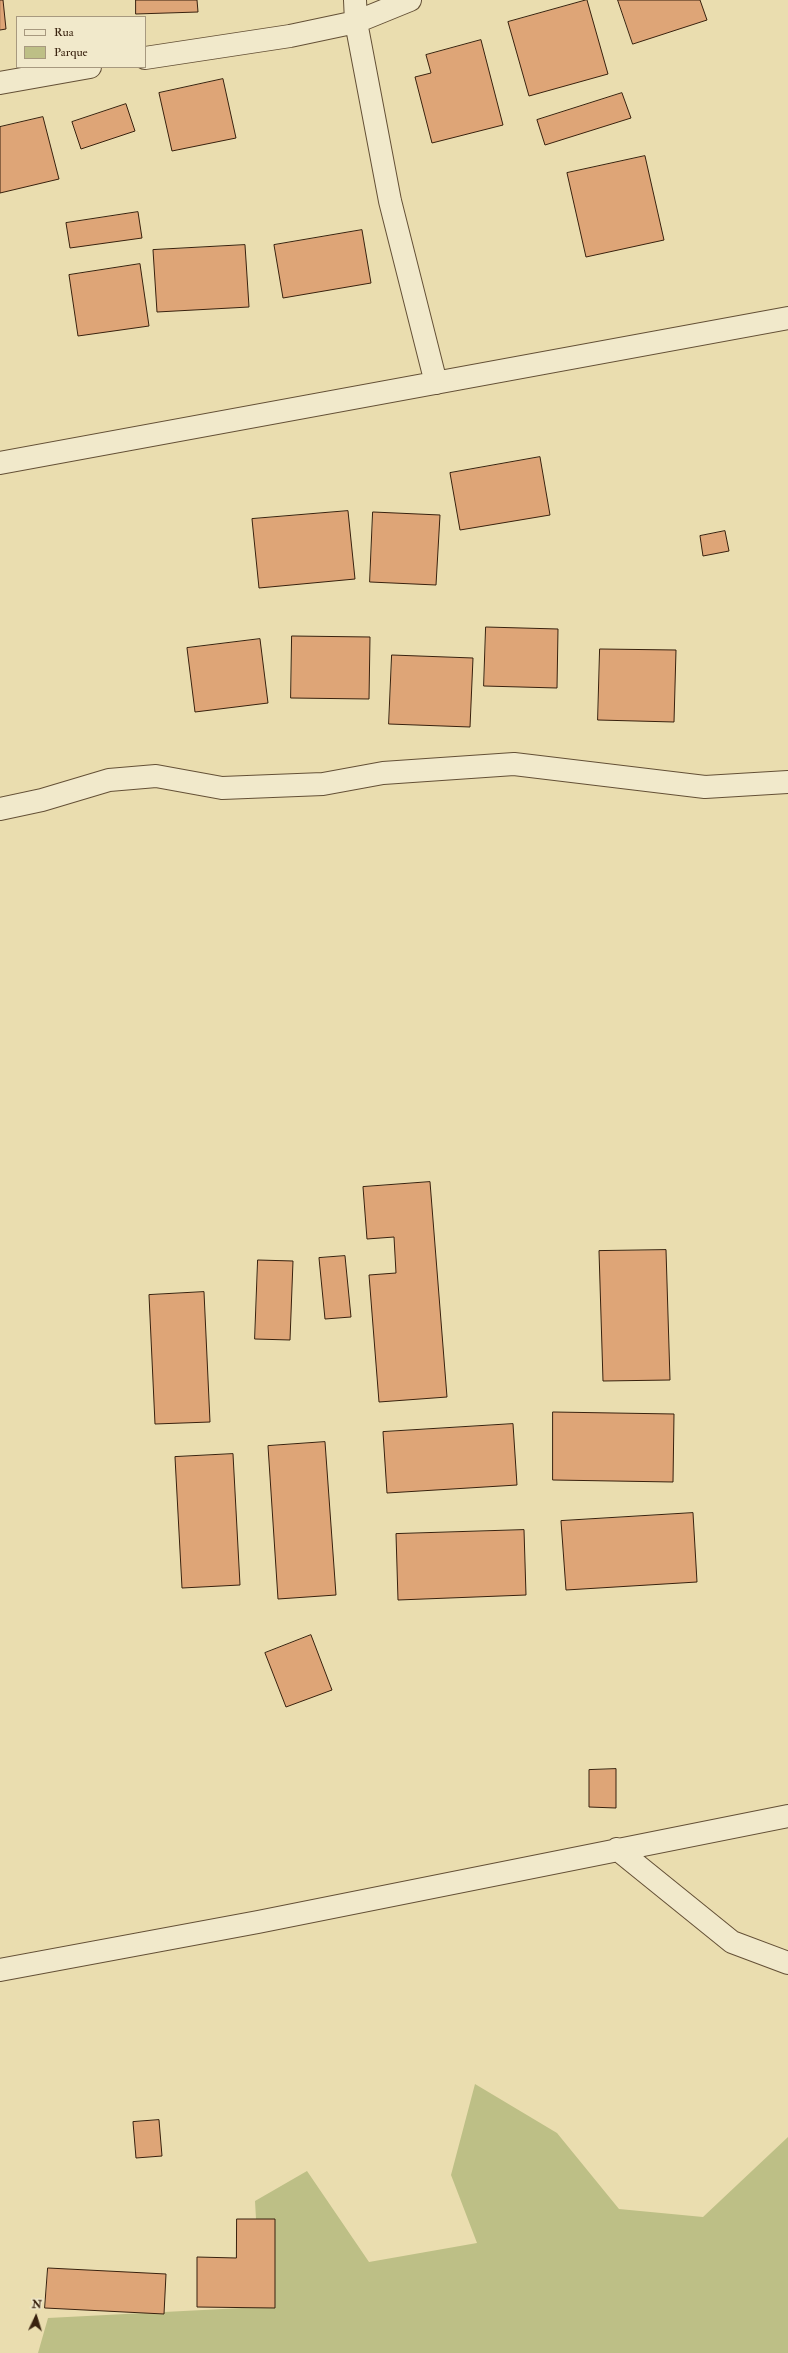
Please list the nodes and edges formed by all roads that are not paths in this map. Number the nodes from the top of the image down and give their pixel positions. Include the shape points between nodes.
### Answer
1 (355, 0) edge
2 (410, 0) edge
3 (356, 22) junction
4 (146, 58) edge
5 (84, 68) edge
6 (0, 83) edge
7 (788, 318) edge
8 (436, 383) junction
9 (0, 463) edge
10 (788, 782) edge
11 (0, 809) edge
12 (788, 1816) edge
13 (617, 1849) junction
14 (788, 1962) edge
15 (1, 1969) edge

1 - 3 street
2 - 3 street
3 - 4 street via 290,36
3 - 8 street via 390,201
5 - 6 street
7 - 8 street
8 - 9 street
10 - 11 street via 705,787 514,764 383,773 323,784 222,788 156,776 109,780 42,800
12 - 13 street
13 - 14 street via 732,1942
13 - 15 street via 258,1922

